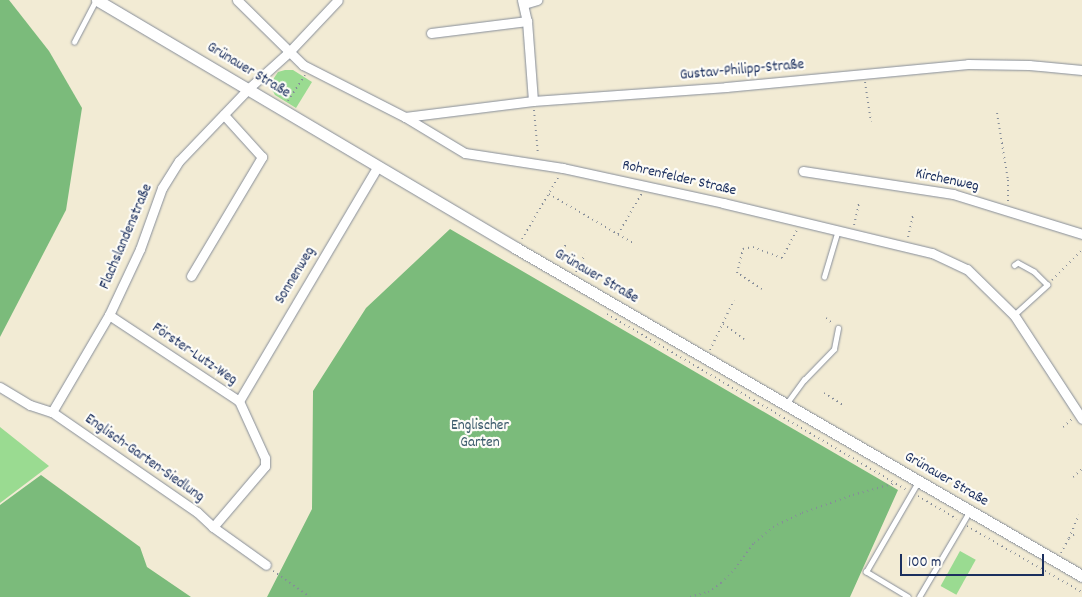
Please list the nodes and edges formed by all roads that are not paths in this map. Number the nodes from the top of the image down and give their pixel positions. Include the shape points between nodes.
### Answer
1 (97, 0) edge
2 (237, 0) edge
3 (338, 0) edge
4 (537, 0) edge
5 (523, 2) edge
6 (527, 22) junction
7 (431, 33) dead end
8 (74, 42) dead end
9 (289, 52) junction
10 (1082, 70) edge
11 (249, 88) junction
12 (533, 101) junction
13 (224, 115) junction
14 (405, 117) junction
15 (378, 166) junction
16 (803, 171) dead end
17 (838, 230) junction
18 (1082, 234) edge
19 (1015, 265) dead end
20 (191, 276) dead end
21 (824, 277) dead end
22 (109, 315) junction
23 (1014, 315) junction
24 (838, 328) dead end
25 (0, 387) edge
26 (238, 401) junction
27 (786, 404) junction
28 (52, 412) junction
29 (1080, 417) edge
30 (919, 481) junction
31 (970, 510) junction
32 (213, 527) junction
33 (266, 565) road end
34 (1082, 576) edge
35 (908, 597) edge
36 (919, 597) edge

1 - 8 lane
1 - 11 street, Grünauer Straße
2 - 9 street, Rohrenfelder Straße
3 - 9 street, Flachslandenstraße
4 - 5 street
5 - 6 street
6 - 7 street
6 - 12 street
9 - 11 street, Flachslandenstraße
9 - 14 street, Rohrenfelder Straße via 309,69
10 - 12 street, Gustav-Philipp-Straße via 989,64
11 - 13 street, Flachslandenstraße
11 - 15 street, Grünauer Straße
12 - 14 street, Gustav-Philipp-Straße
13 - 20 street via 262,157
13 - 22 street, Flachslandenstraße via 179,160 162,188 140,249
14 - 17 street, Rohrenfelder Straße via 464,153 564,168
15 - 26 street, Sonnenweg
15 - 27 street, Grünauer Straße
16 - 18 street, Kirchenweg via 953,194
17 - 21 lane
17 - 23 street, Rohrenfelder Straße via 932,253 967,270
19 - 23 lane via 1018,263 1034,272 1047,285
22 - 26 street, Förster-Lutz-Weg
22 - 28 street, Flachslandenstraße
23 - 29 street, Rohrenfelder Straße
24 - 27 lane via 834,348
25 - 28 street, Englisch-Garten-Siedlung via 30,405
26 - 32 street, Förster-Lutz-Weg via 265,458 265,466
27 - 30 street, Grünauer Straße
28 - 32 street, Englisch-Garten-Siedlung via 197,512
30 - 31 street, Grünauer Straße
30 - 35 lane via 866,572
31 - 34 street, Grünauer Straße
31 - 36 lane
32 - 33 street, Englisch-Garten-Siedlung

